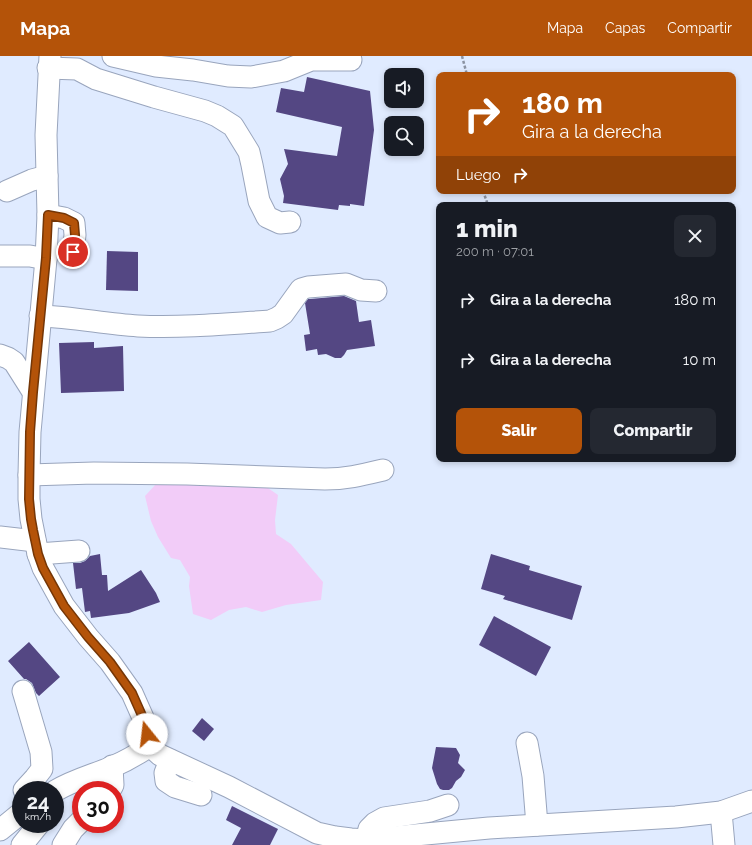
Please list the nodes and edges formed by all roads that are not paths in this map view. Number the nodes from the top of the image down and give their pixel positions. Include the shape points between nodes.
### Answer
1 (113, 56) edge
2 (351, 60) dead end
3 (49, 62) edge
4 (47, 176) junction
5 (7, 191) dead end
6 (48, 215) junction
7 (290, 222) dead end
8 (73, 252) dead end
9 (0, 256) edge
10 (46, 258) junction
11 (376, 291) dead end
12 (40, 316) junction
13 (0, 355) edge
14 (33, 392) junction
15 (383, 470) dead end
16 (29, 475) junction
17 (0, 537) edge
18 (37, 547) junction
19 (78, 551) dead end
20 (23, 691) dead end
21 (527, 743) dead end
22 (150, 746) junction
23 (170, 760) junction
24 (112, 766) junction
25 (33, 781) edge
26 (113, 781) edge
27 (64, 786) edge
28 (201, 796) dead end
29 (752, 801) edge
30 (448, 804) dead end
31 (721, 812) junction
32 (12, 820) edge
33 (537, 826) junction
34 (0, 830) edge
35 (72, 830) edge
36 (32, 833) edge
37 (490, 836) edge
38 (316, 839) edge
39 (366, 840) junction
40 (405, 841) edge
41 (22, 845) edge
42 (63, 845) edge
43 (724, 845) edge

1 - 2 street via 156,66 251,77 284,71 311,60
3 - 4 street
3 - 7 street via 77,69 96,79 205,111 233,126 249,152 259,201 267,217 280,223
4 - 5 street
4 - 6 street
6 - 8 street via 74,223
6 - 10 street
9 - 10 street
10 - 12 street
11 - 12 street via 361,290 346,284 308,287 301,289 283,314 270,321 138,326
12 - 14 street
13 - 14 street via 14,362
14 - 16 street
15 - 16 street via 347,478 325,479 187,474
16 - 18 street via 31,519
17 - 18 street
18 - 19 street
18 - 22 street via 43,568 64,606 132,693 144,720
20 - 25 street via 41,752 42,769
21 - 33 street via 533,776
22 - 23 street
22 - 24 street
23 - 28 street via 165,773 166,781
23 - 38 street via 229,788
24 - 26 street
24 - 27 street
29 - 31 street
30 - 39 street via 430,811 384,818 369,830
31 - 33 street
31 - 43 street
32 - 34 street
33 - 37 street
35 - 42 street
36 - 41 street
37 - 40 street
38 - 39 street via 335,837
39 - 40 street

